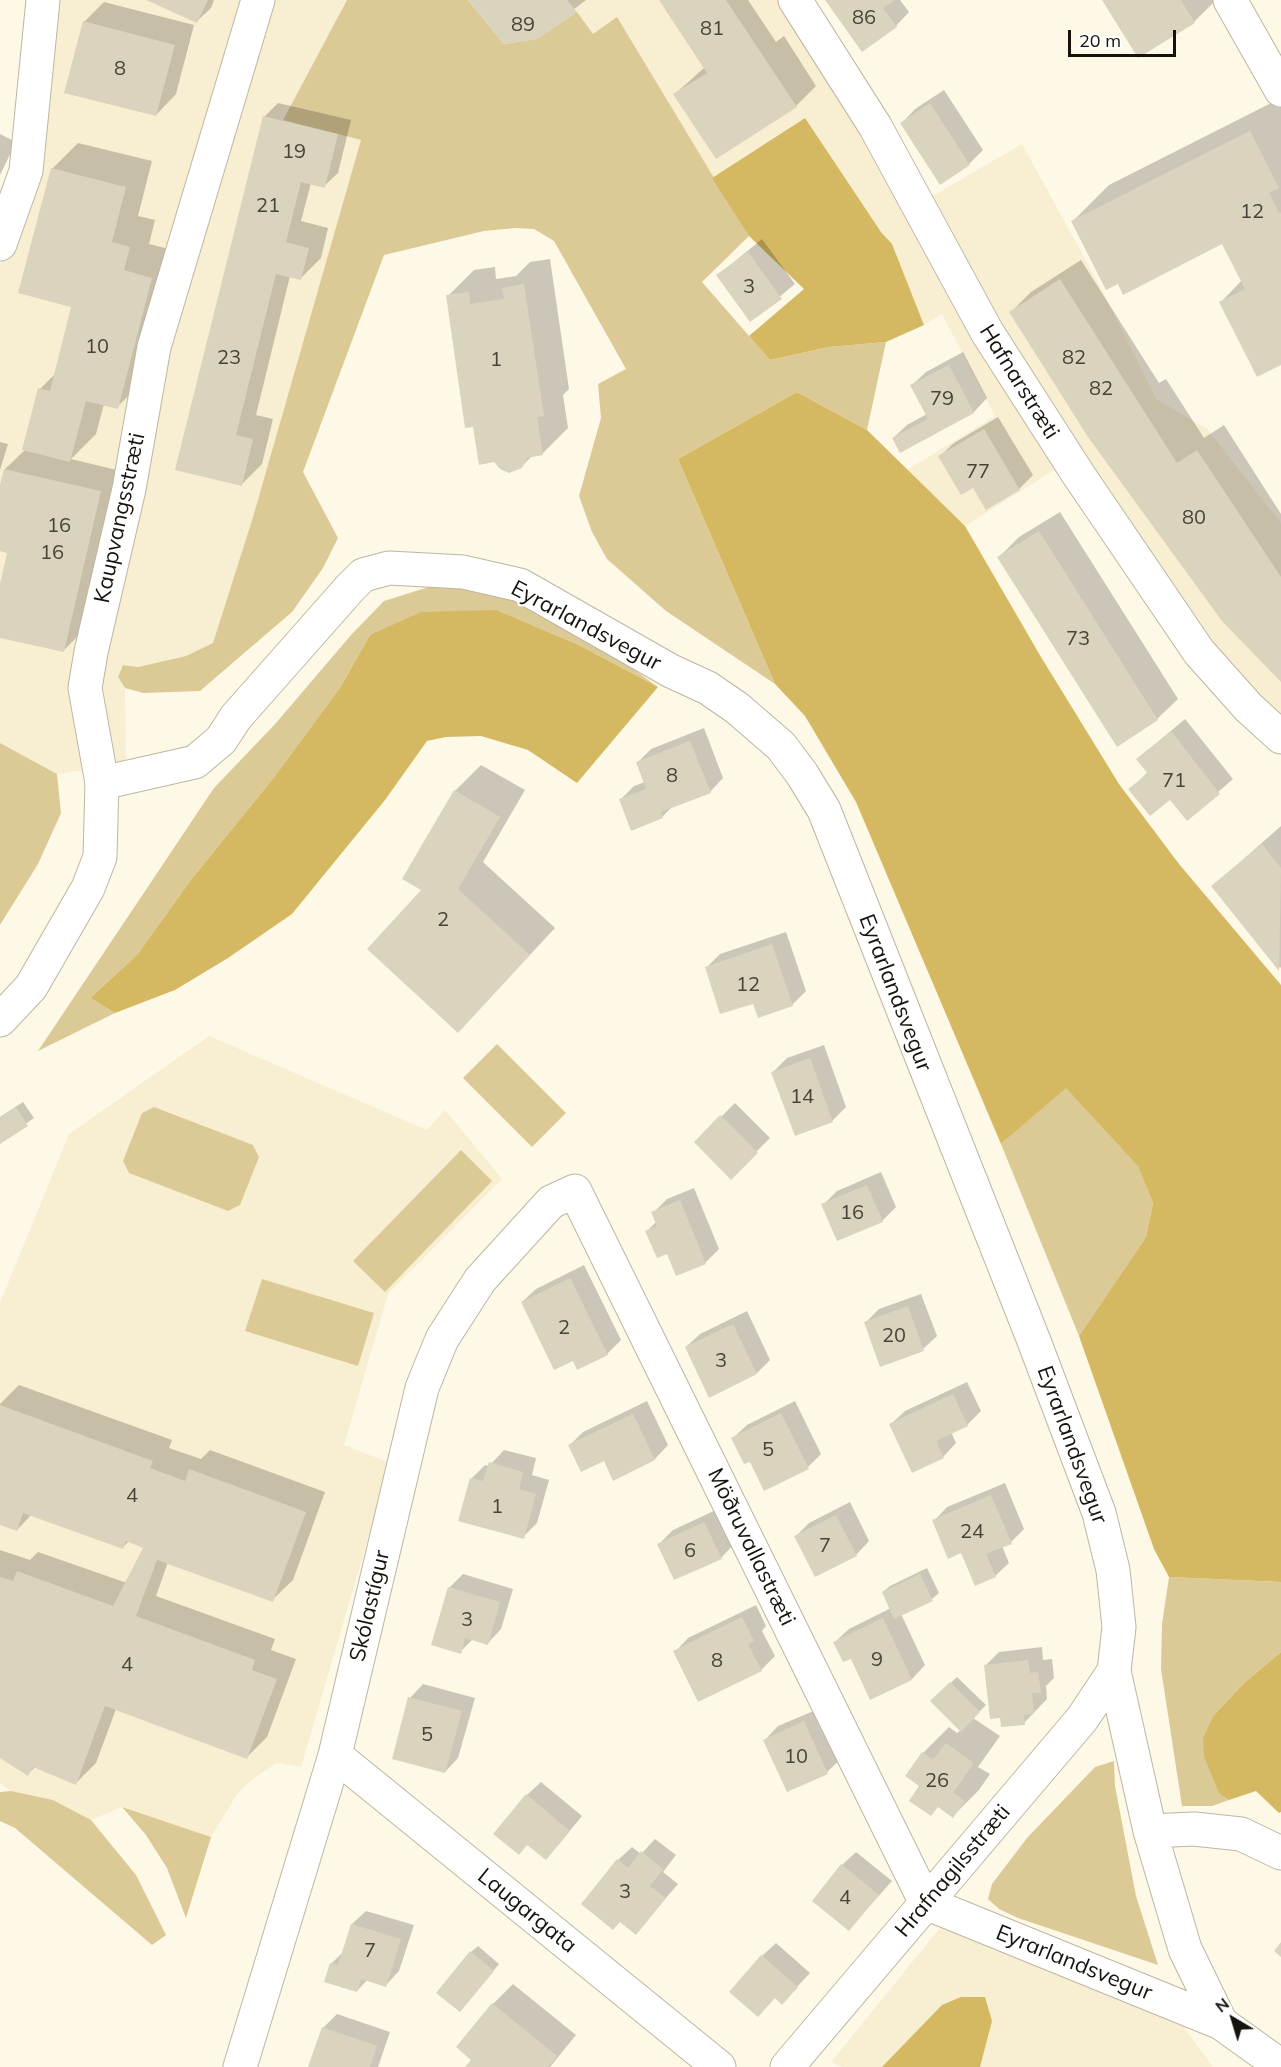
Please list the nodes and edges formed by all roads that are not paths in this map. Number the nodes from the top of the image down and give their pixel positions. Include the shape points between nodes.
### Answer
1 (43, 0) edge
2 (258, 0) edge
3 (795, 0) edge
4 (1230, 0) edge
5 (1281, 90) edge
6 (0, 244) edge
7 (1281, 737) edge
8 (102, 783) junction
9 (0, 1020) edge
10 (575, 1191) joint
11 (1114, 1671) junction
12 (334, 1755) junction
13 (1150, 1831) junction
14 (1281, 1853) edge
15 (926, 1902) junction
16 (1221, 2023) junction
17 (1281, 2066) edge
18 (240, 2067) edge
19 (720, 2067) edge
20 (787, 2067) edge

1 - 6 street via 26,171
2 - 8 street, Kaupvangsstræti via 154,347 129,489 90,652 85,688
3 - 7 street, Hafnarstræti via 875,126 1017,380 1199,652
4 - 5 street
8 - 9 street, Kaupvangsstræti via 100,857 88,888 31,987
8 - 11 street, Eyrarlandsvegur via 195,762 221,740 236,717 363,575 389,568 463,572 520,585 708,688 781,746 824,810 1095,1503 1113,1570 1119,1627
10 - 12 street, Skólastígur via 551,1202 480,1280 442,1339 422,1388
10 - 15 street, Möðruvallastræti
11 - 13 street, Eyrarlandsvegur
11 - 15 street, Hrafnagilsstræti via 1082,1719
12 - 18 street, Skólastígur
12 - 19 street, Laugargata
13 - 14 street via 1194,1829 1241,1834
13 - 16 street, Eyrarlandsvegur via 1185,1949
15 - 16 street, Eyrarlandsvegur
15 - 20 street, Hrafnagilsstræti
16 - 17 street, Eyrarlandsvegur

